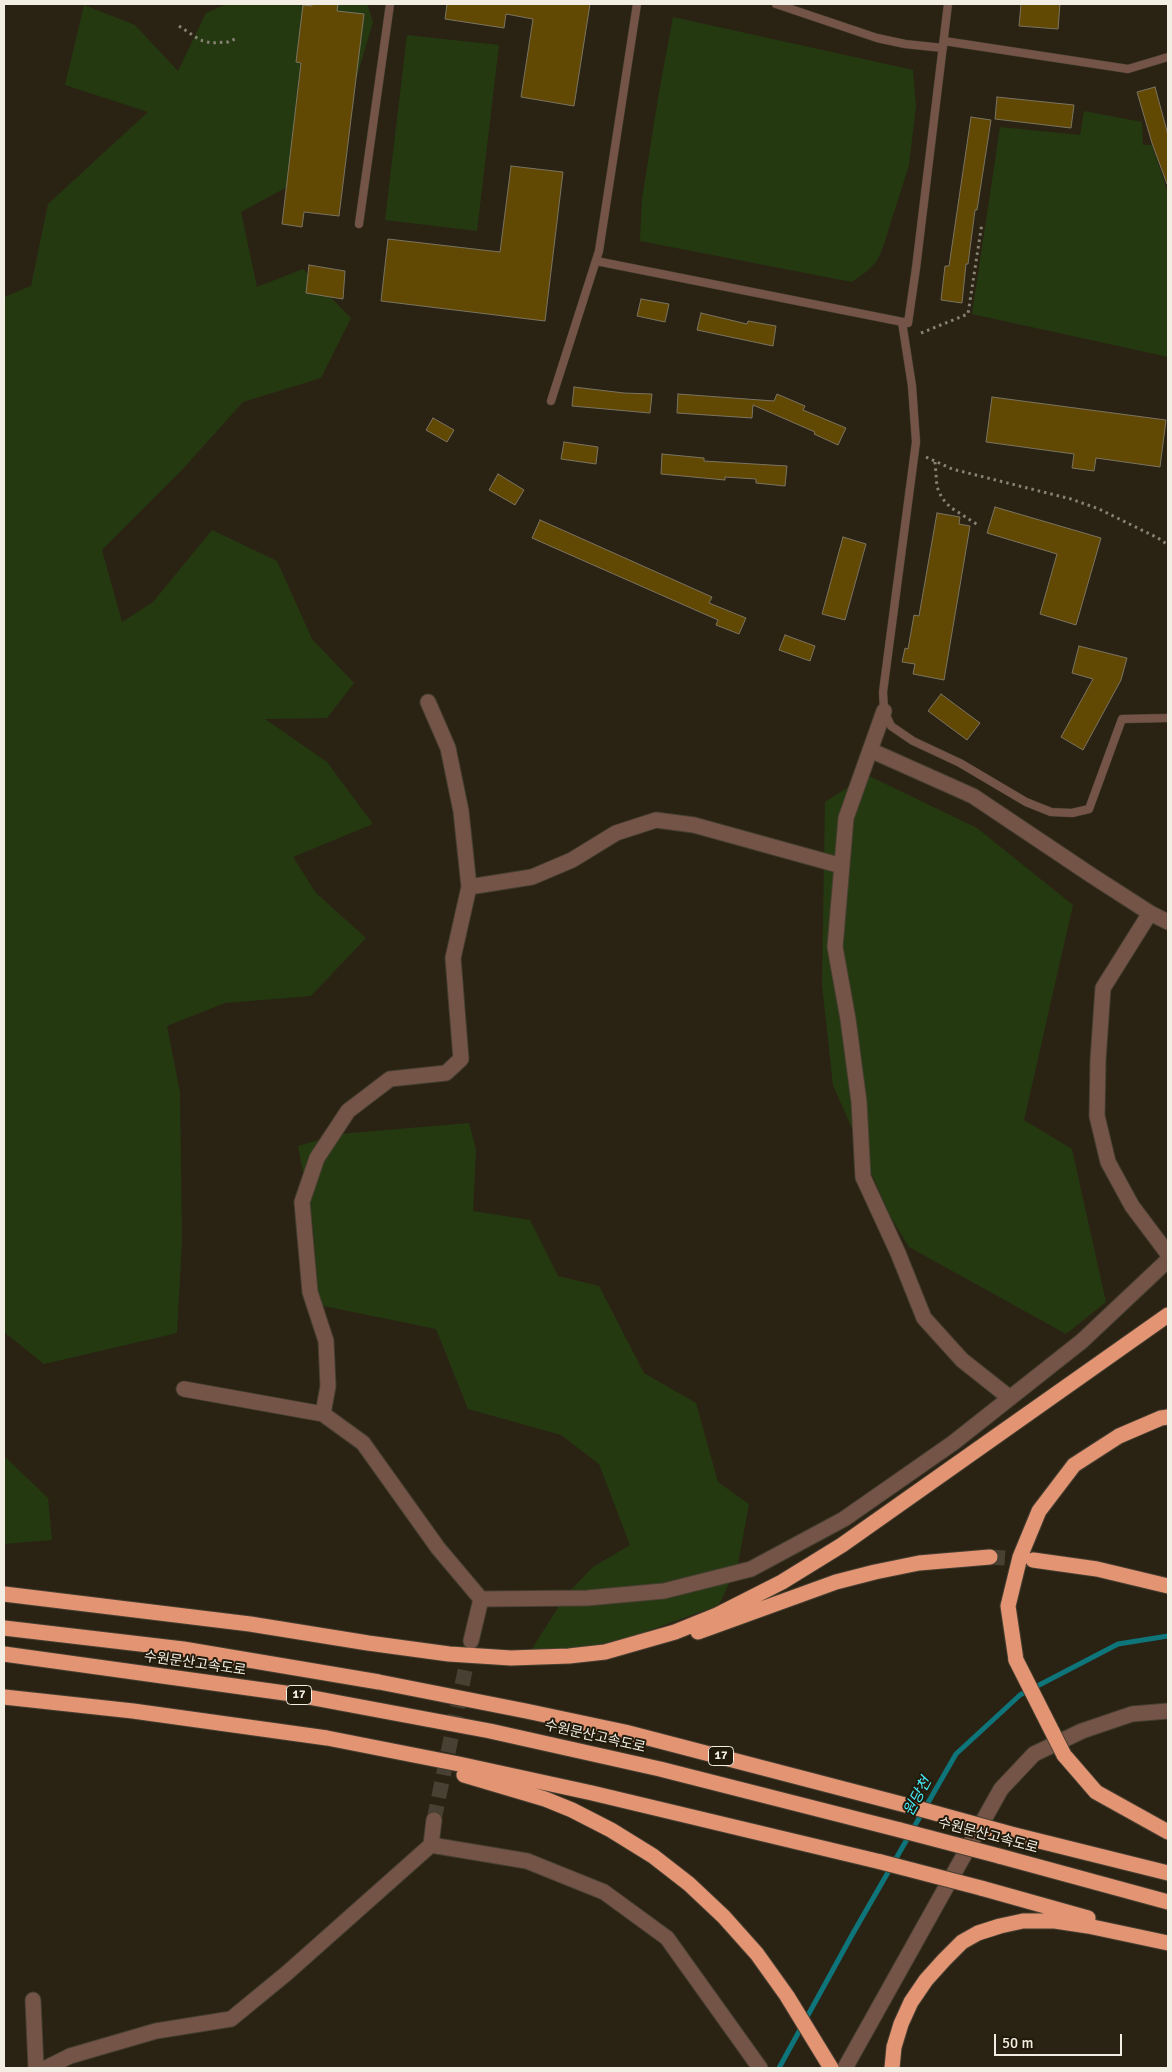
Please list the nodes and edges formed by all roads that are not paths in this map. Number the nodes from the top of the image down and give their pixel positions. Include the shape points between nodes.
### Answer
1 (390, 4) edge
2 (637, 4) edge
3 (776, 4) edge
4 (948, 4) edge
5 (943, 44) junction
6 (1168, 57) edge
7 (359, 224) dead end
8 (596, 261) junction
9 (902, 322) junction
10 (551, 401) dead end
11 (428, 702) dead end
12 (884, 711) junction
13 (1168, 718) edge
14 (870, 750) junction
15 (842, 866) junction
16 (469, 887) junction
17 (1150, 913) junction
18 (1168, 922) edge
19 (1168, 1254) edge
20 (1168, 1260) edge
21 (1168, 1315) edge
22 (184, 1389) dead end
23 (1010, 1398) junction
24 (323, 1414) junction
25 (1168, 1417) edge
26 (990, 1557) tunnel mouth
27 (1033, 1560) tunnel mouth
28 (1168, 1586) edge
29 (4, 1594) edge
30 (481, 1600) junction
31 (4, 1628) edge
32 (471, 1641) tunnel mouth
33 (605, 1652) junction
34 (4, 1654) edge
35 (4, 1697) edge
36 (1168, 1712) edge
37 (328, 1738) junction
38 (434, 1820) tunnel mouth
39 (1168, 1832) edge
40 (430, 1845) junction
41 (1168, 1873) edge
42 (1168, 1902) edge
43 (1168, 1942) edge
44 (33, 2000) dead end
45 (757, 2063) edge
46 (36, 2068) edge
47 (46, 2068) edge
48 (831, 2068) edge
49 (845, 2068) edge
50 (892, 2068) edge

1 - 7 lane
2 - 8 lane
3 - 5 lane via 877,38 905,44
4 - 5 lane
5 - 6 lane via 1128,69
5 - 9 lane via 908,323
8 - 9 lane
8 - 10 lane
9 - 12 lane via 915,414 915,451 886,663
11 - 16 street via 448,748
12 - 13 lane via 891,726 913,741 960,763 1026,802 1051,812 1072,813 1089,809 1122,720
12 - 14 street
14 - 15 street via 846,818
14 - 17 street via 973,796
15 - 16 street via 694,825 656,820 616,833 572,860 532,877
15 - 23 street via 835,948 859,1102 862,1177 924,1318 962,1360
16 - 24 street via 453,958 461,1059 446,1074 390,1079 348,1111 317,1158 302,1202 310,1292 326,1341 328,1386
17 - 18 street
17 - 19 street via 1102,988 1097,1116 1108,1162 1132,1206
20 - 23 street via 1082,1341
21 - 33 highway via 842,1546 782,1582 675,1632
22 - 24 street
23 - 30 street via 953,1443 844,1519 751,1569 664,1591 587,1598
24 - 30 street via 362,1443 438,1548
25 - 39 highway, bridge via 1119,1436 1074,1465 1039,1511 1020,1557 1008,1606 1016,1660 1064,1754 1096,1792
26 - 33 highway via 919,1563 875,1572 836,1582 668,1642
27 - 28 highway via 1096,1569
29 - 33 highway via 250,1624 449,1654 511,1658
30 - 32 street
31 - 41 highway, 수원문산고속도로 / 17, bridge via 183,1649 379,1682 625,1732
34 - 42 highway, 수원문산고속도로 / 17, bridge via 292,1694 490,1731 660,1769
35 - 37 highway
36 - 49 street via 1132,1714 1082,1731 1034,1754 1001,1789
37 - 43 highway, bridge via 582,1791 881,1862
37 - 48 highway via 500,1785 572,1810 653,1856 689,1884 758,1954
38 - 40 street
40 - 45 street via 528,1861 604,1892 667,1938
40 - 47 street via 231,2019 156,2031 70,2056
43 - 50 highway via 1055,1921 1023,1922 978,1933 962,1942 944,1960 911,2002 894,2047
44 - 46 street

